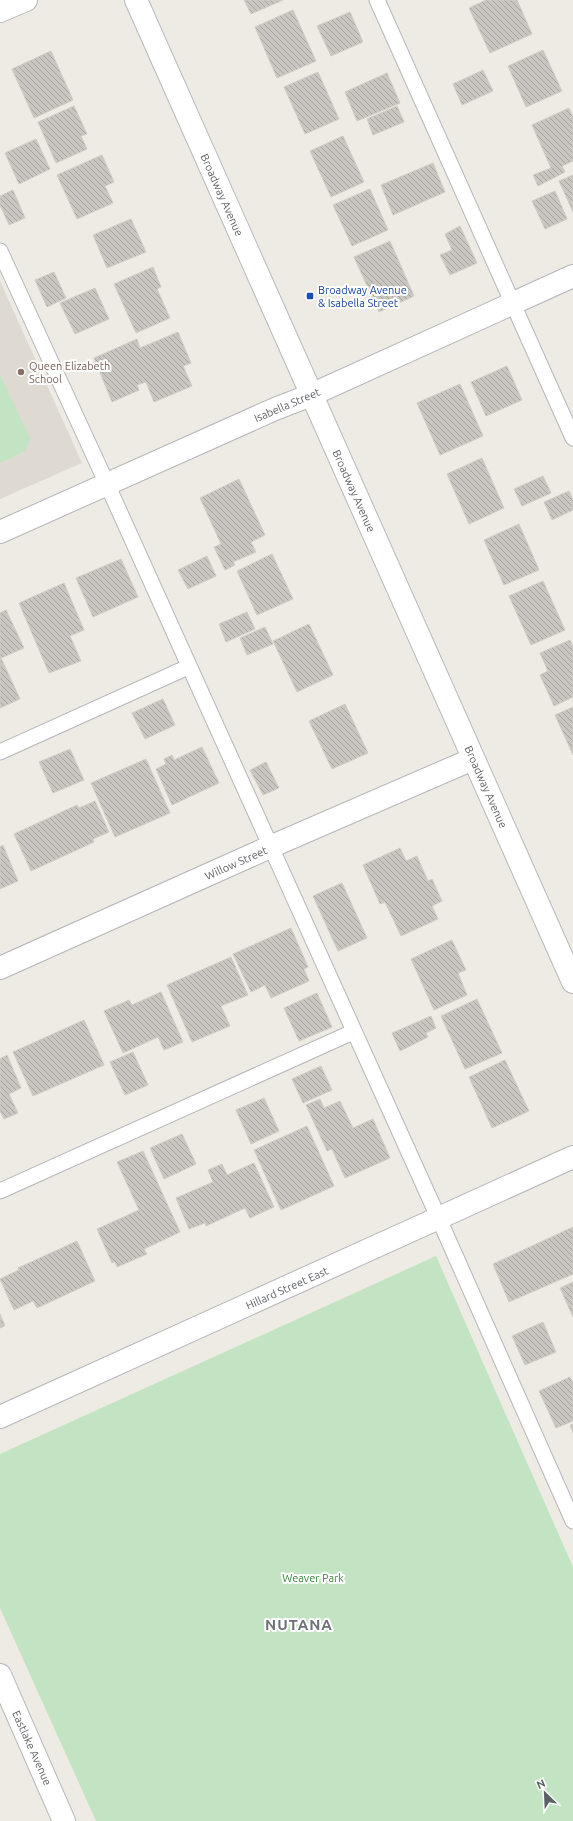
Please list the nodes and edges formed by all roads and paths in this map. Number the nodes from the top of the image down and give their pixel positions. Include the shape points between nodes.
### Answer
1 (26, 0) edge
2 (136, 0) edge
3 (377, 0) edge
4 (0, 11) edge
5 (0, 251) edge
6 (573, 276) edge
7 (513, 303) junction
8 (311, 395) junction
9 (573, 438) edge
10 (107, 484) junction
11 (0, 532) edge
12 (188, 667) junction
13 (0, 752) edge
14 (473, 759) junction
15 (270, 847) junction
16 (0, 968) edge
17 (573, 982) edge
18 (353, 1032) junction
19 (573, 1157) edge
20 (0, 1191) edge
21 (439, 1219) junction
22 (0, 1417) edge
23 (573, 1521) edge
24 (0, 1676) edge
25 (64, 1821) edge

1 - 4 street
2 - 8 street, Broadway Avenue
3 - 7 lane
5 - 10 lane
6 - 7 street, Isabella Street
7 - 8 street, Isabella Street
7 - 9 lane
8 - 10 street, Isabella Street
8 - 14 street, Broadway Avenue
10 - 11 street, Isabella Street
10 - 12 lane
12 - 13 lane
12 - 15 lane
14 - 15 street, Willow Street
14 - 17 street, Broadway Avenue
15 - 16 street, Willow Street
15 - 18 lane
18 - 20 lane
18 - 21 lane
19 - 21 street, Hillard Street East
21 - 22 street, Hillard Street East
21 - 23 lane
24 - 25 street, Eastlake Avenue

